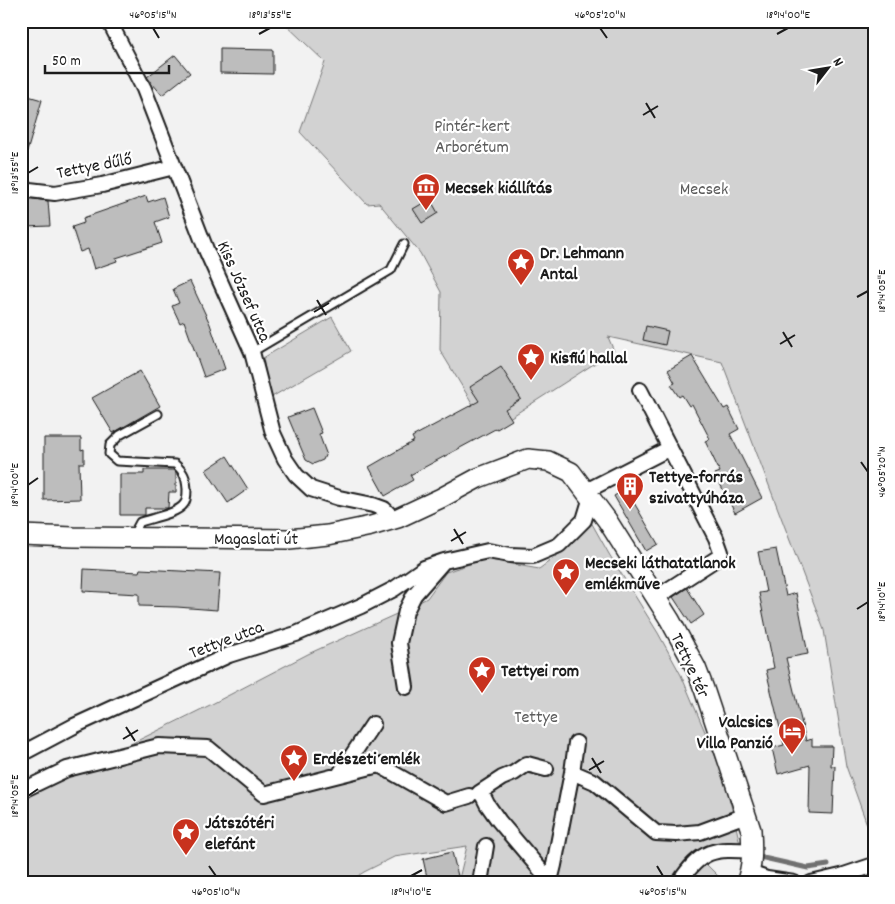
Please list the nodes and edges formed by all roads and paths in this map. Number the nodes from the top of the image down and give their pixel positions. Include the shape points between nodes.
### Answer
1 (109, 21) edge
2 (174, 167) junction
3 (21, 189) edge
4 (404, 244) dead end
5 (252, 352) junction
6 (640, 390) dead end
7 (158, 414) dead end
8 (670, 448) junction
9 (478, 478) joint
10 (588, 494) junction
11 (394, 519) junction
12 (21, 535) edge
13 (131, 537) junction
14 (444, 561) junction
15 (657, 597) junction
16 (406, 687) dead end
17 (373, 724) dead end
18 (576, 743) dead end
19 (21, 754) edge
20 (546, 769) dead end
21 (572, 772) junction
22 (339, 775) junction
23 (21, 791) edge
24 (476, 794) junction
25 (746, 815) junction
26 (486, 846) dead end
27 (746, 850) junction
28 (530, 858) junction
29 (874, 865) edge
30 (748, 878) edge
31 (480, 883) edge
32 (538, 883) edge
33 (679, 883) edge
34 (794, 883) edge
35 (811, 883) edge

1 - 2 street, Kiss József utca via 144,89
2 - 3 street, Tettye dűlő via 102,185 55,192
2 - 5 street, Kiss József utca via 207,252
4 - 5 lane via 391,270
5 - 11 street, Kiss József utca via 273,433 296,475 311,489 379,507
6 - 8 street
7 - 13 lane via 120,435 110,445 109,454 117,460 175,464 186,479 185,504 174,512 140,522
8 - 10 street
8 - 15 street via 721,552 719,557
9 - 10 street, Tettye tér via 528,458 542,460 571,472
9 - 11 street, Magaslati út
10 - 14 street via 584,520 559,545 545,552 533,556 488,551
10 - 15 street, Tettye tér
11 - 13 street, Magaslati út via 338,533 289,539
12 - 13 street, Magaslati út
14 - 16 street via 414,596 406,611 399,644
14 - 19 street, Tettye utca via 424,568 361,606 296,634 229,655 74,726
15 - 25 street, Tettye tér via 696,668
17 - 22 street
18 - 21 street
20 - 24 street via 528,764
21 - 25 street via 595,782 656,833 700,832
21 - 28 street via 550,881
22 - 23 street via 264,794 208,748 159,746 67,770
22 - 24 street via 379,765 446,802
24 - 28 street
25 - 27 street, Tettye tér via 751,830
26 - 31 street
27 - 30 street, Tettye tér
27 - 33 street via 707,853 689,868
28 - 32 street
29 - 35 street
30 - 34 street

